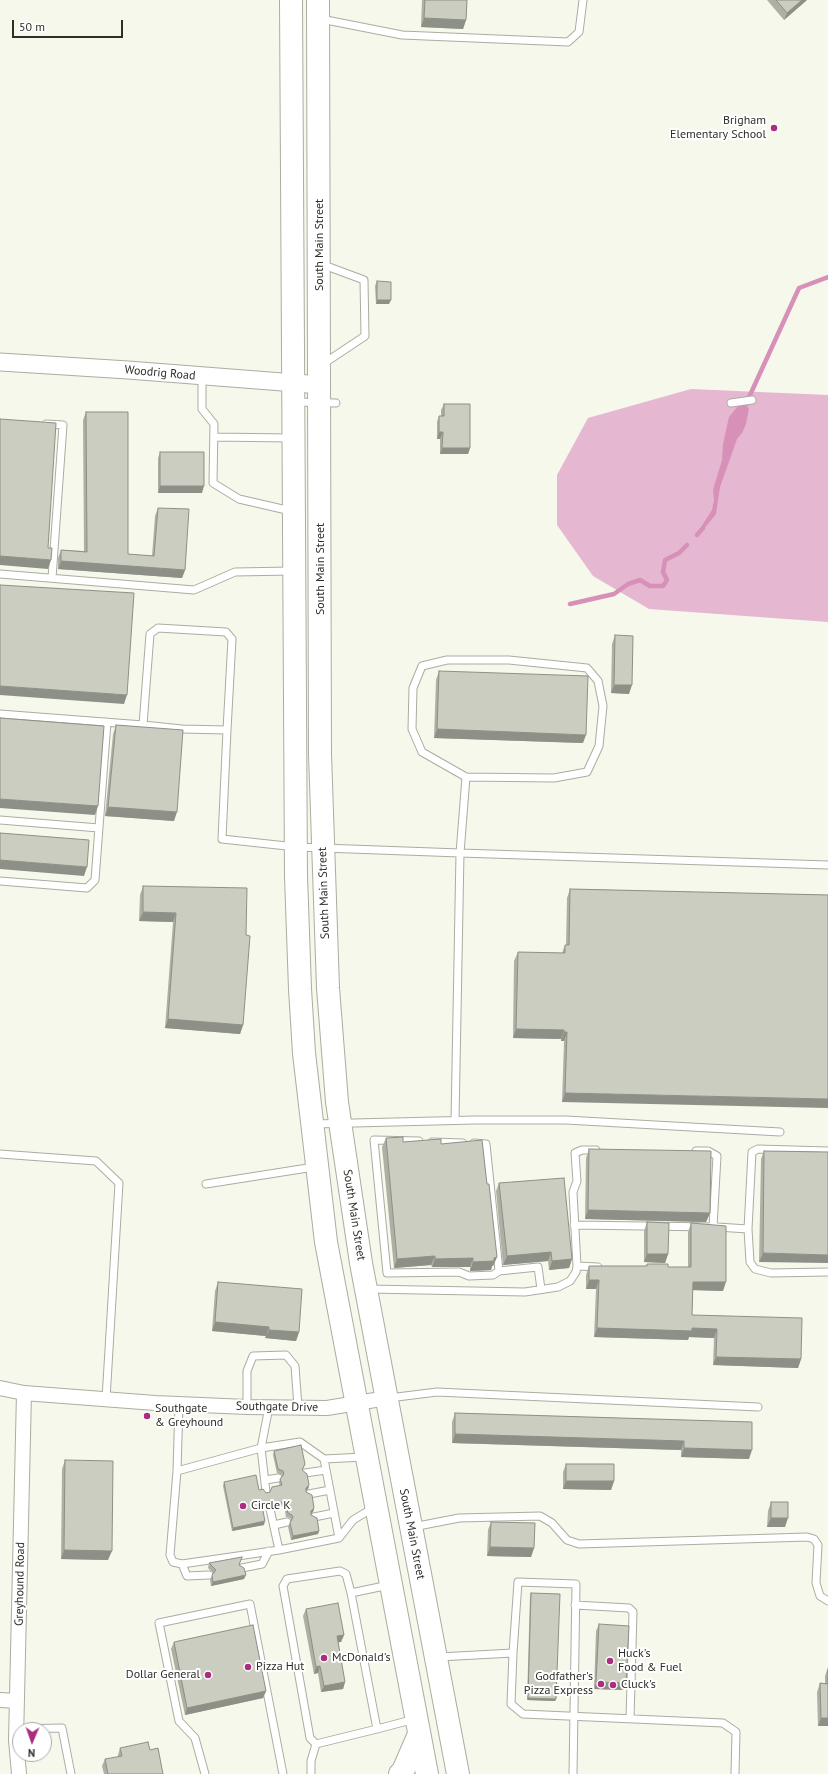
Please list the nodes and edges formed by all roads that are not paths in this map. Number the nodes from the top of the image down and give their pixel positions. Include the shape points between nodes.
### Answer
1 (291, 0) edge
2 (583, 0) edge
3 (318, 10) edge
4 (320, 264) junction
5 (0, 362) edge
6 (202, 376) junction
7 (325, 389) junction
8 (294, 393) junction
9 (752, 400) dead end
10 (731, 403) dead end
11 (39, 423) edge
12 (214, 437) junction
13 (294, 438) junction
14 (293, 511) junction
15 (294, 571) junction
16 (0, 574) edge
17 (52, 578) junction
18 (0, 714) edge
19 (108, 722) junction
20 (143, 725) junction
21 (227, 730) junction
22 (466, 777) junction
23 (0, 820) edge
24 (99, 828) junction
25 (296, 847) junction
26 (323, 847) junction
27 (460, 853) junction
28 (828, 865) edge
29 (0, 881) edge
30 (456, 1120) junction
31 (340, 1123) junction
32 (312, 1125) junction
33 (780, 1132) dead end
34 (605, 1150) edge
35 (692, 1151) edge
36 (828, 1151) edge
37 (0, 1154) edge
38 (316, 1167) junction
39 (206, 1184) dead end
40 (574, 1225) junction
41 (713, 1226) junction
42 (748, 1228) junction
43 (577, 1266) junction
44 (608, 1267) edge
45 (499, 1271) junction
46 (828, 1272) edge
47 (366, 1289) junction
48 (541, 1290) junction
49 (0, 1388) edge
50 (24, 1393) junction
51 (387, 1398) junction
52 (106, 1399) junction
53 (179, 1404) junction
54 (357, 1404) junction
55 (247, 1407) junction
56 (269, 1407) junction
57 (298, 1407) junction
58 (758, 1407) dead end
59 (262, 1448) junction
60 (366, 1457) junction
61 (324, 1459) junction
62 (326, 1470) junction
63 (177, 1471) junction
64 (305, 1473) edge
65 (278, 1478) dead end
66 (265, 1480) junction
67 (330, 1490) junction
68 (266, 1492) edge
69 (309, 1494) edge
70 (375, 1506) junction
71 (270, 1509) edge
72 (334, 1513) junction
73 (314, 1517) edge
74 (287, 1522) dead end
75 (274, 1524) junction
76 (411, 1527) junction
77 (339, 1538) junction
78 (279, 1550) junction
79 (269, 1551) junction
80 (182, 1564) junction
81 (242, 1568) edge
82 (209, 1576) dead end
83 (391, 1584) junction
84 (351, 1593) junction
85 (828, 1601) edge
86 (575, 1605) junction
87 (513, 1653) junction
88 (436, 1657) junction
89 (0, 1700) edge
90 (17, 1701) junction
91 (573, 1716) junction
92 (630, 1719) junction
93 (16, 1722) edge
94 (418, 1726) junction
95 (52, 1728) edge
96 (377, 1729) junction
97 (316, 1744) junction
98 (18, 1762) edge
99 (19, 1774) edge
100 (71, 1774) edge
101 (205, 1774) edge
102 (283, 1774) edge
103 (311, 1774) edge
104 (400, 1774) edge
105 (427, 1774) edge
106 (458, 1774) edge
107 (573, 1774) edge
108 (735, 1774) edge

1 - 8 highway
2 - 3 lane via 578,32 568,42 402,35
3 - 4 highway, South Main Street
4 - 7 highway, South Main Street
4 - 7 lane via 364,280 365,336
5 - 6 street, Woodrig Road
6 - 8 street, Woodrig Road
6 - 12 lane via 202,409 214,424
7 - 8 street, Woodrig Road
7 - 26 highway, South Main Street via 320,754
8 - 13 highway
9 - 10 lane
11 - 17 lane via 63,425
12 - 13 lane
12 - 14 lane via 213,483 239,499
13 - 14 highway
14 - 15 highway
15 - 17 lane via 235,572 194,590
15 - 25 highway
16 - 17 lane
18 - 19 lane
19 - 20 lane
19 - 24 lane
20 - 21 lane
20 - 21 lane via 150,634 158,628 226,632 232,639
21 - 25 lane via 222,839
22 - 22 lane via 554,778 587,772 599,746 603,706 598,681 587,668 509,660 447,660 422,666 413,688 412,729 422,752
22 - 27 lane
23 - 24 lane
24 - 29 lane via 95,880 87,888
25 - 26 lane
25 - 32 highway via 300,989
26 - 27 lane
26 - 31 highway, South Main Street via 328,988
27 - 28 lane
27 - 30 lane
30 - 31 lane
30 - 33 lane via 566,1120
31 - 32 lane
31 - 47 highway, South Main Street
32 - 38 highway
34 - 40 lane via 582,1150 575,1153 577,1181 573,1192
35 - 41 lane via 708,1151 717,1156
36 - 42 lane via 758,1149 752,1152
37 - 52 lane via 96,1161 119,1183
38 - 39 lane
38 - 54 highway via 326,1242
40 - 41 lane
40 - 43 lane
41 - 42 lane
42 - 46 lane via 750,1262 755,1269 771,1273
43 - 44 lane
43 - 48 lane via 570,1281 558,1287
45 - 45 lane via 486,1144 374,1140 388,1273 459,1272 469,1276
45 - 48 lane via 538,1266
47 - 48 lane via 525,1292
47 - 51 highway, South Main Street
49 - 50 street, Southgate Drive
50 - 52 street, Southgate Drive
50 - 90 street, Greyhound Road
51 - 54 street, Southgate Drive
51 - 58 lane via 437,1392
51 - 76 highway, South Main Street
52 - 53 street, Southgate Drive
53 - 55 street, Southgate Drive
53 - 63 lane
54 - 57 street, Southgate Drive via 327,1408
54 - 60 highway
55 - 56 street, Southgate Drive
55 - 57 lane via 247,1371 253,1356 286,1356 295,1366
56 - 57 street, Southgate Drive
56 - 59 lane
59 - 61 lane via 300,1442
59 - 63 lane
59 - 66 lane
60 - 61 lane
60 - 70 highway
61 - 62 lane
62 - 64 lane
62 - 67 lane
63 - 80 lane via 170,1555 173,1562
65 - 66 lane
66 - 68 lane
67 - 69 lane
67 - 72 lane
70 - 77 lane via 353,1520
70 - 83 highway
71 - 75 lane
72 - 73 lane
72 - 77 lane
74 - 75 lane
75 - 78 lane
76 - 85 lane via 460,1518 540,1516 552,1523 567,1540 579,1544 807,1537 814,1539 818,1545 816,1583 820,1596
76 - 88 highway, South Main Street
77 - 78 lane
78 - 79 lane
79 - 80 lane
79 - 81 lane via 262,1564
80 - 82 lane via 187,1576
83 - 84 lane
83 - 94 highway
84 - 96 lane
84 - 97 lane via 346,1574 340,1571 287,1579 283,1586 310,1738
86 - 87 lane via 576,1584 518,1582
86 - 91 lane
86 - 92 lane via 629,1608 633,1612
87 - 88 lane
87 - 91 lane via 512,1704 523,1714
88 - 106 highway, South Main Street
89 - 90 street
90 - 93 street, Greyhound Road
91 - 92 lane
91 - 107 lane
92 - 108 lane via 723,1724 736,1732
94 - 96 lane
94 - 104 highway
94 - 105 highway
95 - 100 lane via 62,1728
96 - 97 lane
97 - 103 lane via 311,1761
98 - 99 street, Greyhound Road
101 - 102 lane via 196,1738 179,1720 159,1623 250,1604

